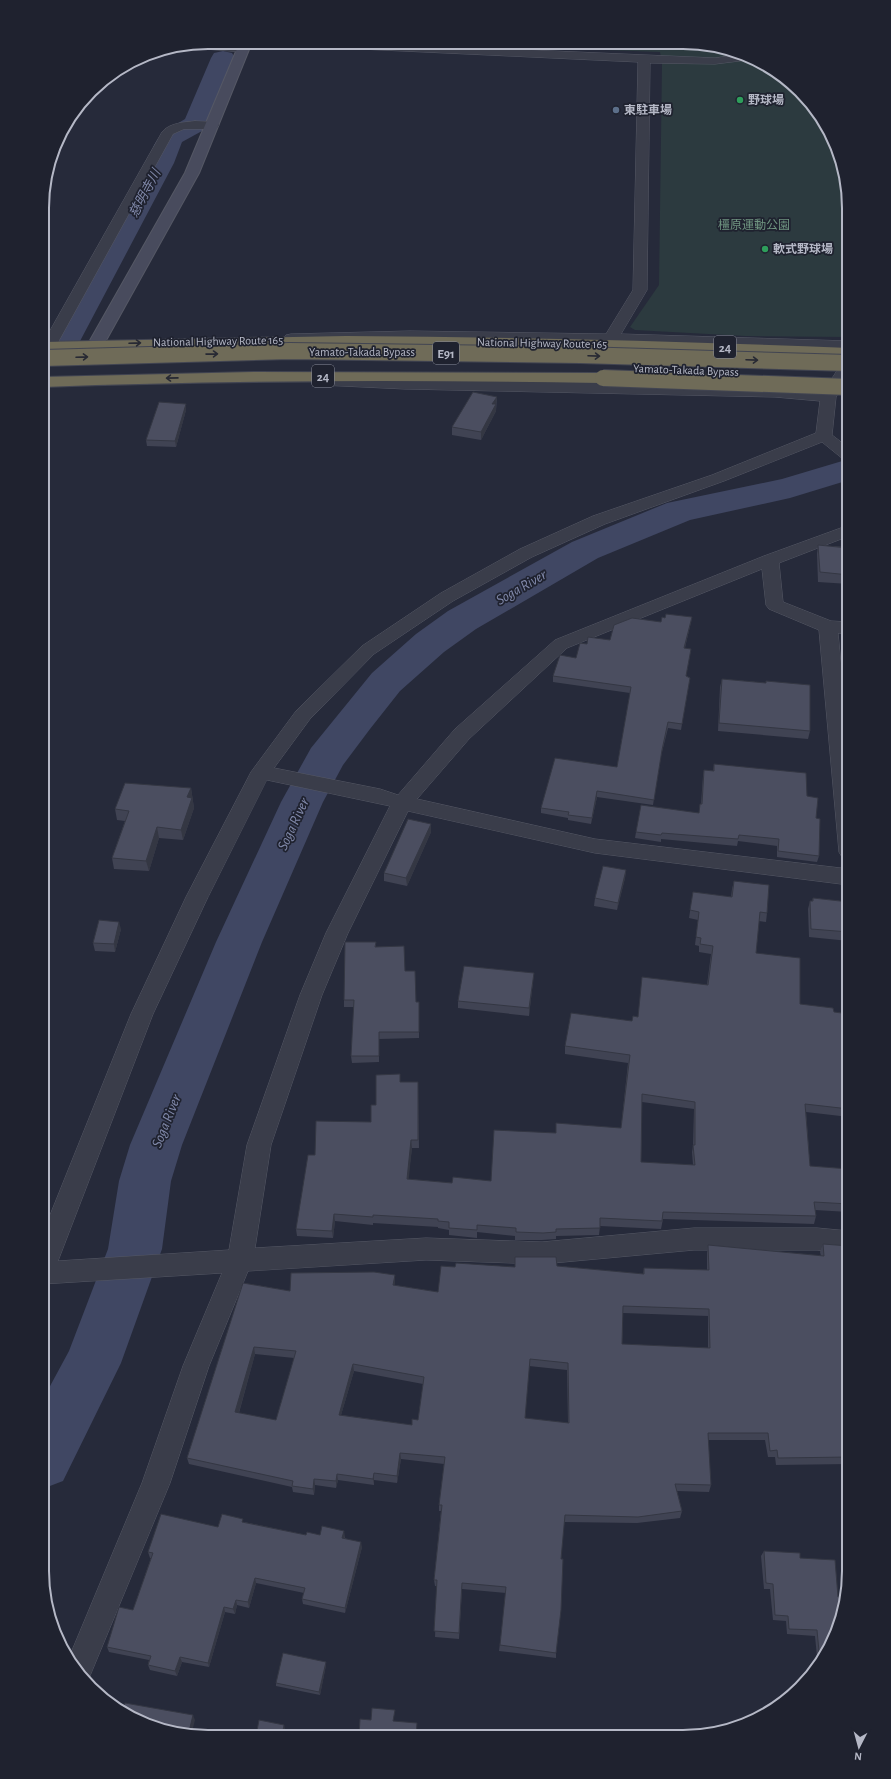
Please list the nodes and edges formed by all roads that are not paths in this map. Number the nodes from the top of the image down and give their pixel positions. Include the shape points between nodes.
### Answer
1 (243, 49) edge
2 (439, 49) edge
3 (738, 58) edge
4 (644, 59) junction
5 (200, 125) junction
6 (606, 341) junction
7 (49, 344) edge
8 (96, 344) junction
9 (842, 345) edge
10 (49, 350) edge
11 (49, 351) edge
12 (842, 353) edge
13 (842, 363) edge
14 (49, 370) edge
15 (842, 374) edge
16 (249, 376) junction
17 (842, 376) edge
18 (49, 382) edge
19 (842, 387) edge
20 (828, 397) junction
21 (826, 438) junction
22 (842, 451) edge
23 (842, 533) edge
24 (770, 560) junction
25 (828, 627) junction
26 (842, 628) edge
27 (261, 772) junction
28 (842, 777) edge
29 (402, 803) junction
30 (842, 876) edge
31 (842, 1241) edge
32 (49, 1250) edge
33 (240, 1260) junction
34 (49, 1273) edge
35 (80, 1666) edge

1 - 5 street
2 - 4 street
3 - 4 street via 715,61
4 - 6 street via 640,290
5 - 7 street via 172,129 166,135
5 - 8 street via 187,184
8 -> 6 highway, National Highway Route 165 / 24 via 267,340
6 - 9 street
6 - 12 highway, National Highway Route 165 / 24
8 - 10 highway, National Highway Route 165 / 24
11 -> 13 highway, Yamato-Takada Bypass / E91, bridge via 580,355
14 - 17 highway, Yamato-Takada Bypass / E91 via 286,364 430,365
15 - 20 street
16 -> 18 highway, 24
16 - 19 highway, 24, bridge via 603,378
16 - 20 street via 405,384 774,392
20 - 21 street
21 - 22 street
21 - 27 street via 600,520 526,553 447,596 368,650 303,715
23 - 24 street
24 - 25 street via 775,605
24 - 29 street via 561,644 462,734
25 - 26 street
25 - 28 street
27 - 29 street via 380,796
27 - 32 street via 197,897 142,1014
29 - 30 street via 595,846
29 - 33 street via 337,933 311,995 259,1145
31 - 33 street via 694,1239 542,1253 426,1249
33 - 34 street
33 - 35 street via 196,1366 156,1483

